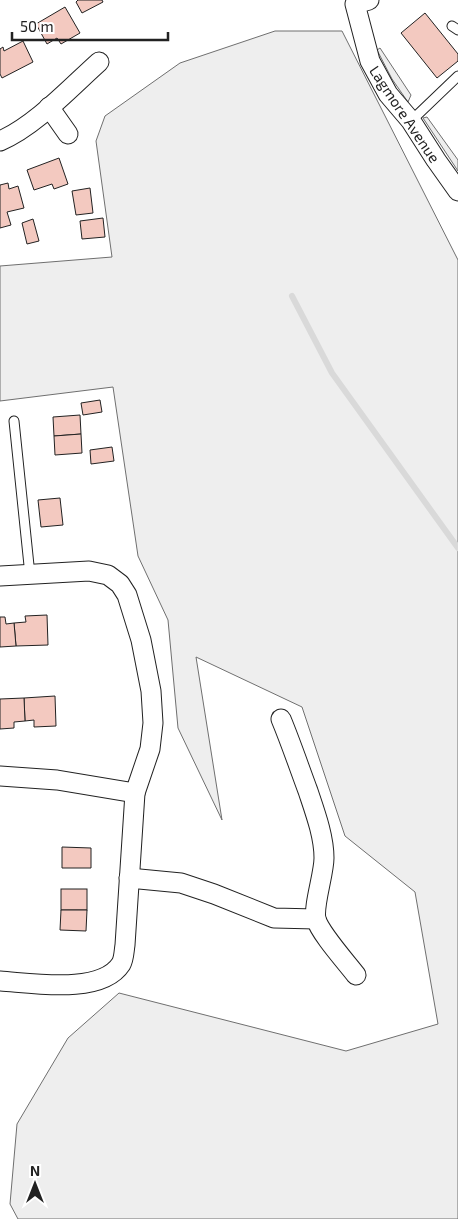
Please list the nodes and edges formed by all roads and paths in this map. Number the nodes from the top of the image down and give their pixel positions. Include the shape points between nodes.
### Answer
1 (362, 2) edge
2 (99, 62) dead end
3 (458, 76) edge
4 (49, 107) junction
5 (411, 121) junction
6 (68, 134) dead end
7 (0, 142) edge
8 (458, 191) edge
9 (14, 421) dead end
10 (30, 575) junction
11 (0, 576) edge
12 (281, 719) dead end
13 (0, 776) edge
14 (135, 794) junction
15 (128, 878) junction
16 (316, 919) junction
17 (356, 975) dead end
18 (0, 981) edge

1 - 5 street, Lagmore Avenue via 370,61 388,94
2 - 4 street
3 - 5 lane
4 - 6 street
4 - 7 street
5 - 8 street, Lagmore Avenue
9 - 10 lane
10 - 11 street
10 - 14 street via 89,571 108,575 120,584 127,595 141,640 151,691 153,723 150,749
12 - 16 street via 318,820 324,856
13 - 14 street via 57,780
14 - 15 street
15 - 16 street via 182,883 274,918
15 - 18 street via 122,963 109,976 88,983
16 - 17 street via 330,943

